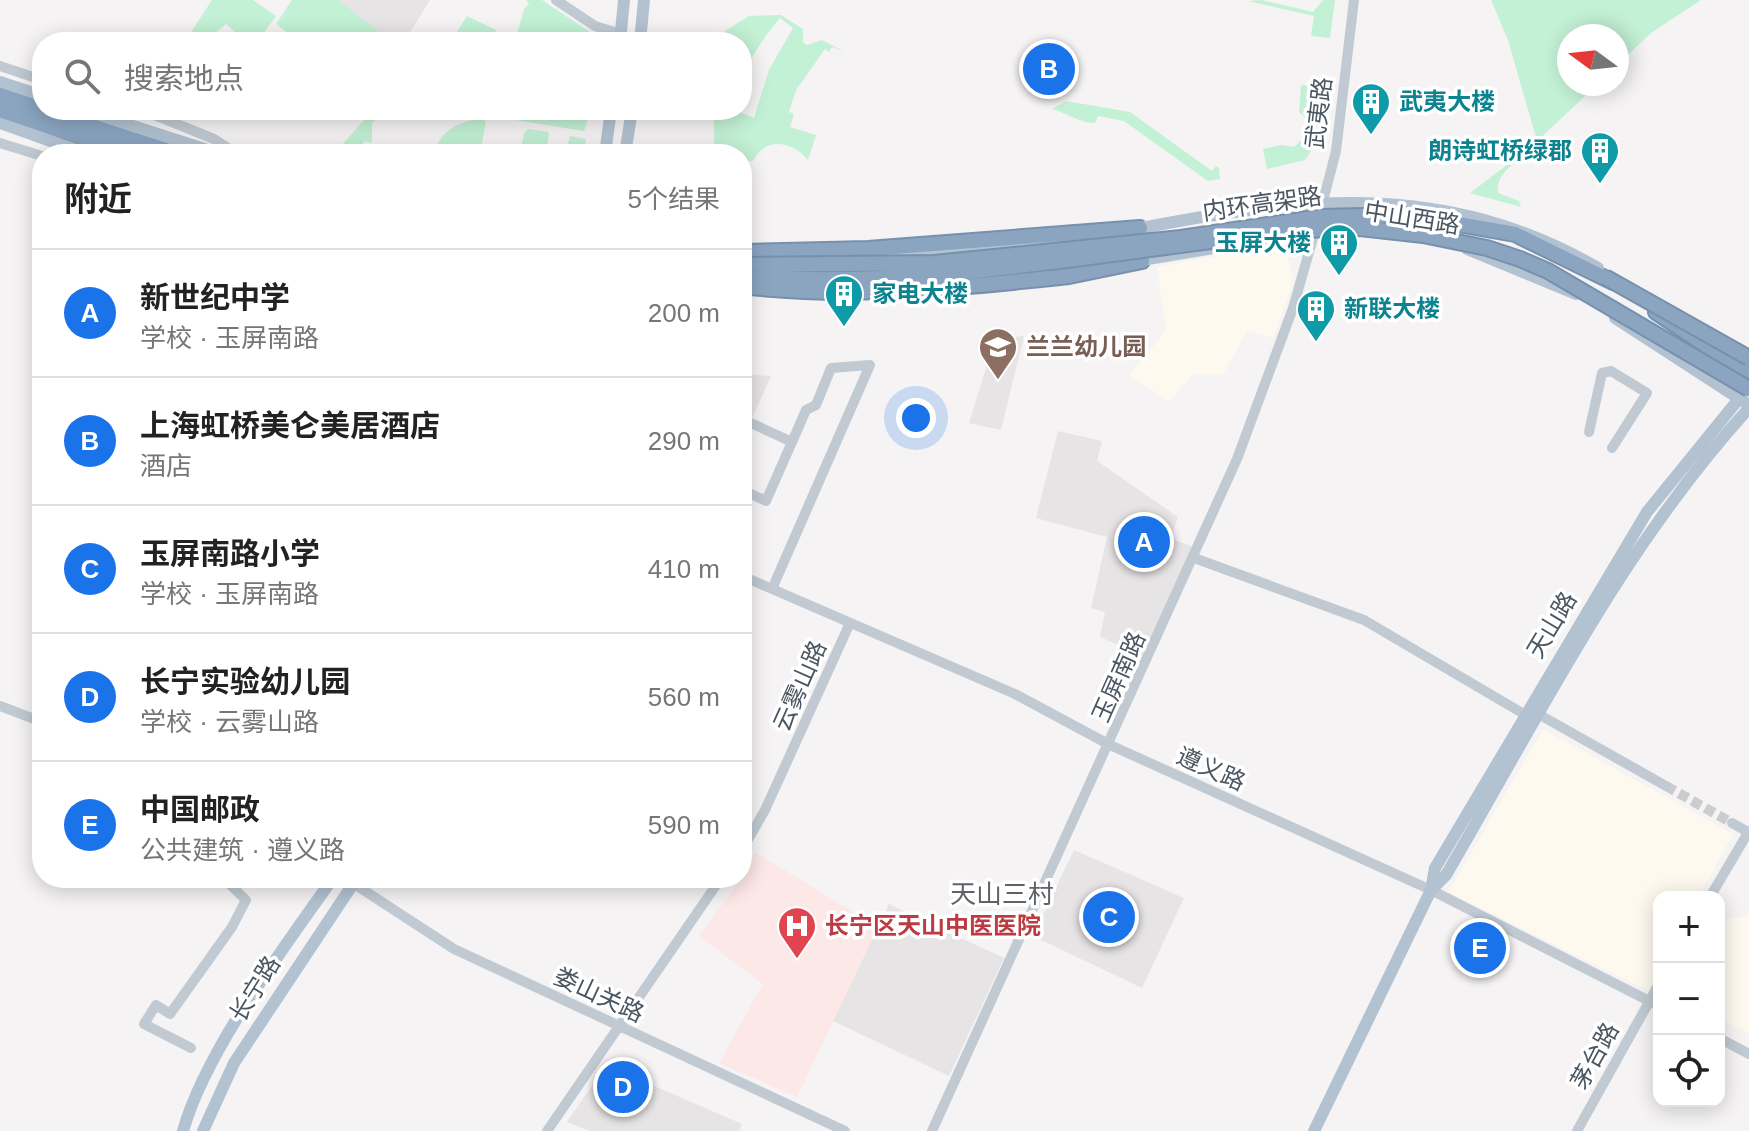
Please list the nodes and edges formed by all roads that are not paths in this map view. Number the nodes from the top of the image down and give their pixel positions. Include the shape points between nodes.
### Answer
1 (556, 0) edge
2 (624, 0) edge
3 (644, 0) edge
4 (1354, 0) edge
5 (608, 32) edge
6 (621, 32) edge
7 (641, 32) edge
8 (0, 66) edge
9 (32, 77) edge
10 (0, 82) edge
11 (32, 93) edge
12 (0, 95) edge
13 (32, 106) edge
14 (0, 110) edge
15 (74, 120) edge
16 (114, 120) edge
17 (167, 120) edge
18 (610, 120) edge
19 (630, 120) edge
20 (0, 123) edge
21 (0, 143) edge
22 (59, 144) edge
23 (101, 144) edge
24 (145, 144) edge
25 (189, 144) edge
26 (222, 144) edge
27 (606, 144) edge
28 (627, 144) edge
29 (32, 153) edge
30 (1323, 202) junction
31 (1140, 228) junction
32 (1316, 229) junction
33 (752, 253) edge
34 (752, 253) edge
35 (1142, 261) junction
36 (752, 265) edge
37 (752, 276) edge
38 (1605, 277) junction
39 (752, 287) edge
40 (752, 288) edge
41 (1749, 358) edge
42 (1749, 365) edge
43 (1749, 374) edge
44 (1747, 398) edge
45 (752, 424) edge
46 (1589, 432) dead end
47 (792, 442) junction
48 (1612, 448) dead end
49 (752, 495) edge
50 (1194, 558) junction
51 (752, 580) edge
52 (772, 589) junction
53 (850, 623) junction
54 (0, 706) edge
55 (1524, 714) junction
56 (1540, 715) junction
57 (32, 718) edge
58 (1110, 745) junction
59 (1666, 786) tunnel mouth
60 (1732, 823) tunnel mouth
61 (1749, 831) edge
62 (752, 833) edge
63 (233, 888) edge
64 (326, 888) edge
65 (346, 888) edge
66 (363, 888) edge
67 (714, 888) edge
68 (1431, 890) junction
69 (1714, 891) edge
70 (1653, 1003) edge
71 (1653, 1006) edge
72 (618, 1026) junction
73 (1725, 1041) edge
74 (191, 1048) dead end
75 (1749, 1054) edge
76 (183, 1131) edge
77 (203, 1131) edge
78 (547, 1131) edge
79 (843, 1131) edge
80 (932, 1131) edge
81 (1314, 1131) edge
82 (1577, 1131) edge

1 - 5 street
2 - 6 main road
3 - 7 main road
4 - 30 street, 武夷路 via 1336,151
8 - 9 street
10 - 11 main road
12 - 13 highway
14 - 23 highway
15 - 24 highway
16 - 25 main road
17 - 26 street
18 - 27 main road
19 - 28 main road
20 - 22 main road
21 - 29 street
30 - 31 main road, 中山西路
30 - 32 street, 武夷路
30 - 42 main road, 中山西路 via 1421,207 1551,241
31 - 33 highway
31 - 34 main road, 中山西路 via 1070,242 888,257
32 - 35 main road, 中山西路
32 - 44 main road, 中山西路 via 1420,238 1511,265 1586,298
32 - 50 street, 玉屏南路 via 1269,377
35 - 39 main road, 中山西路 via 914,284
35 - 40 highway, bridge via 1069,276 880,293
36 - 38 highway, 内环高架路, bridge via 934,263 1181,238 1321,217 1407,215 1515,234
37 - 44 highway, 内环高架路, bridge via 935,275 1295,231 1360,228 1436,238 1548,271 1684,351
38 - 41 highway, bridge
38 - 43 highway, 内环高架路, bridge
44 - 55 main road, 天山路 via 1647,512
44 - 56 main road, 天山路 via 1633,558
45 - 47 street
46 - 48 street via 1602,373 1611,371 1647,393
47 - 49 street via 766,501
47 - 52 street via 831,368 870,365
50 - 55 street via 1364,620
50 - 58 street, 玉屏南路
51 - 52 street, 遵义路
52 - 53 street, 遵义路
53 - 58 street, 遵义路 via 1015,694
53 - 62 street, 云雾山路
54 - 57 street
55 - 68 main road, 天山路 via 1435,868
56 - 59 street
56 - 68 main road, 天山路 via 1446,875
58 - 68 street, 遵义路
58 - 80 street, 玉屏南路
60 - 61 street
61 - 69 street
63 - 74 street via 246,900 239,914 170,1014 156,1005 144,1024
64 - 76 main road, 长宁路 via 218,1055
65 - 77 main road, 长宁路 via 234,1063
66 - 72 street, 娄山关路 via 454,949
67 - 72 street
68 - 70 street, 遵义路
68 - 81 main road, 天山路
71 - 82 street, 茅台路
72 - 78 street
72 - 79 street, 娄山关路
73 - 75 street

